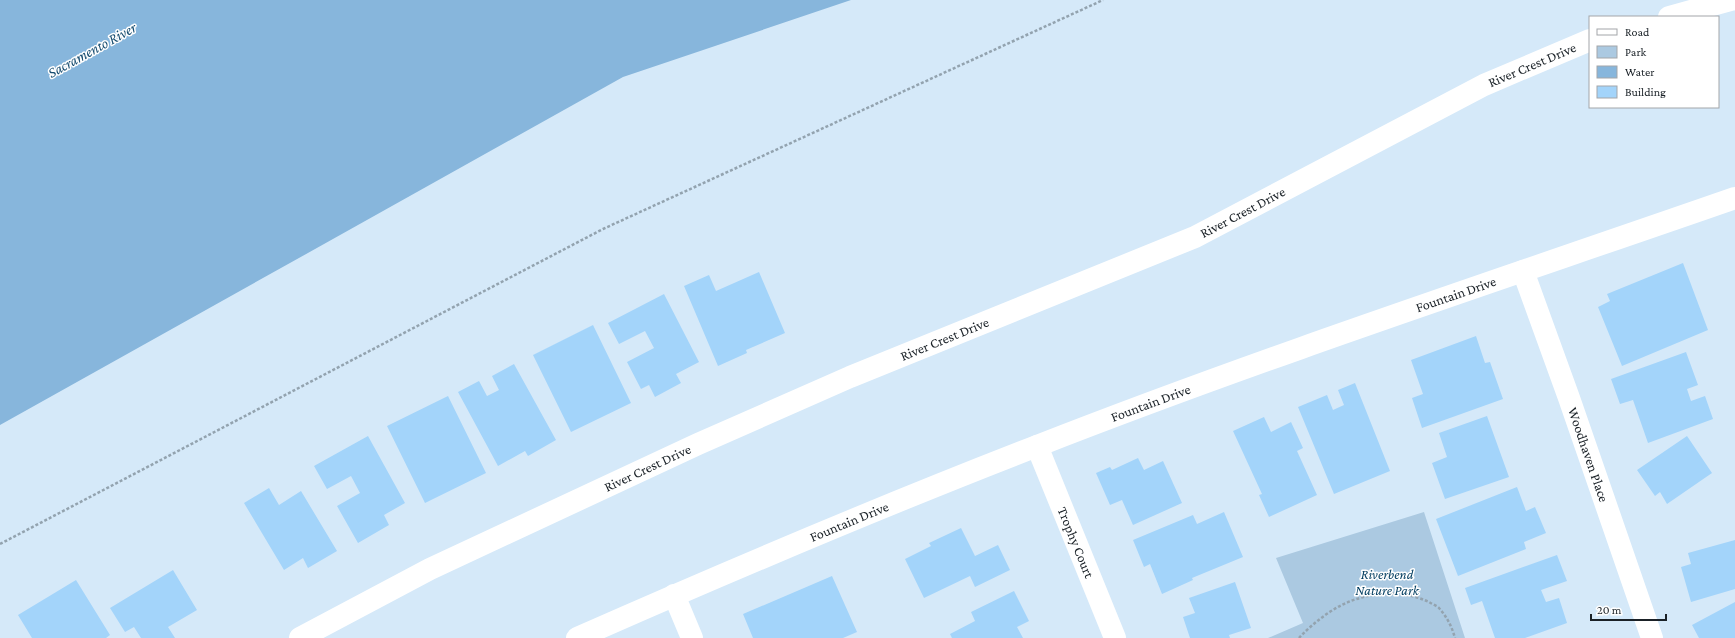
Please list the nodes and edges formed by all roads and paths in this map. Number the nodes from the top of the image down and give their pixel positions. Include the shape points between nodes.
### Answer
1 (1103, 0) edge
2 (1731, 0) edge
3 (1673, 16) edge
4 (1589, 40) edge
5 (1735, 198) edge
6 (1523, 271) junction
7 (1037, 446) junction
8 (0, 544) edge
9 (674, 595) junction
10 (300, 638) edge
11 (577, 638) edge
12 (692, 638) edge
13 (1115, 638) edge
14 (1299, 638) edge
15 (1455, 638) edge
16 (1652, 638) edge

1 - 8 path via 603,229
2 - 3 street
4 - 10 street, River Crest Drive via 1484,85 1195,237 850,377 698,444 430,569
5 - 6 street, Fountain Drive
6 - 7 street, Fountain Drive via 1280,355
6 - 16 street, Woodhaven Place
7 - 9 street, Fountain Drive
7 - 13 street, Trophy Court
9 - 11 street, Fountain Drive
9 - 12 street
14 - 15 path via 1315,623 1340,607 1360,598 1390,592 1415,596 1438,607 1451,624

